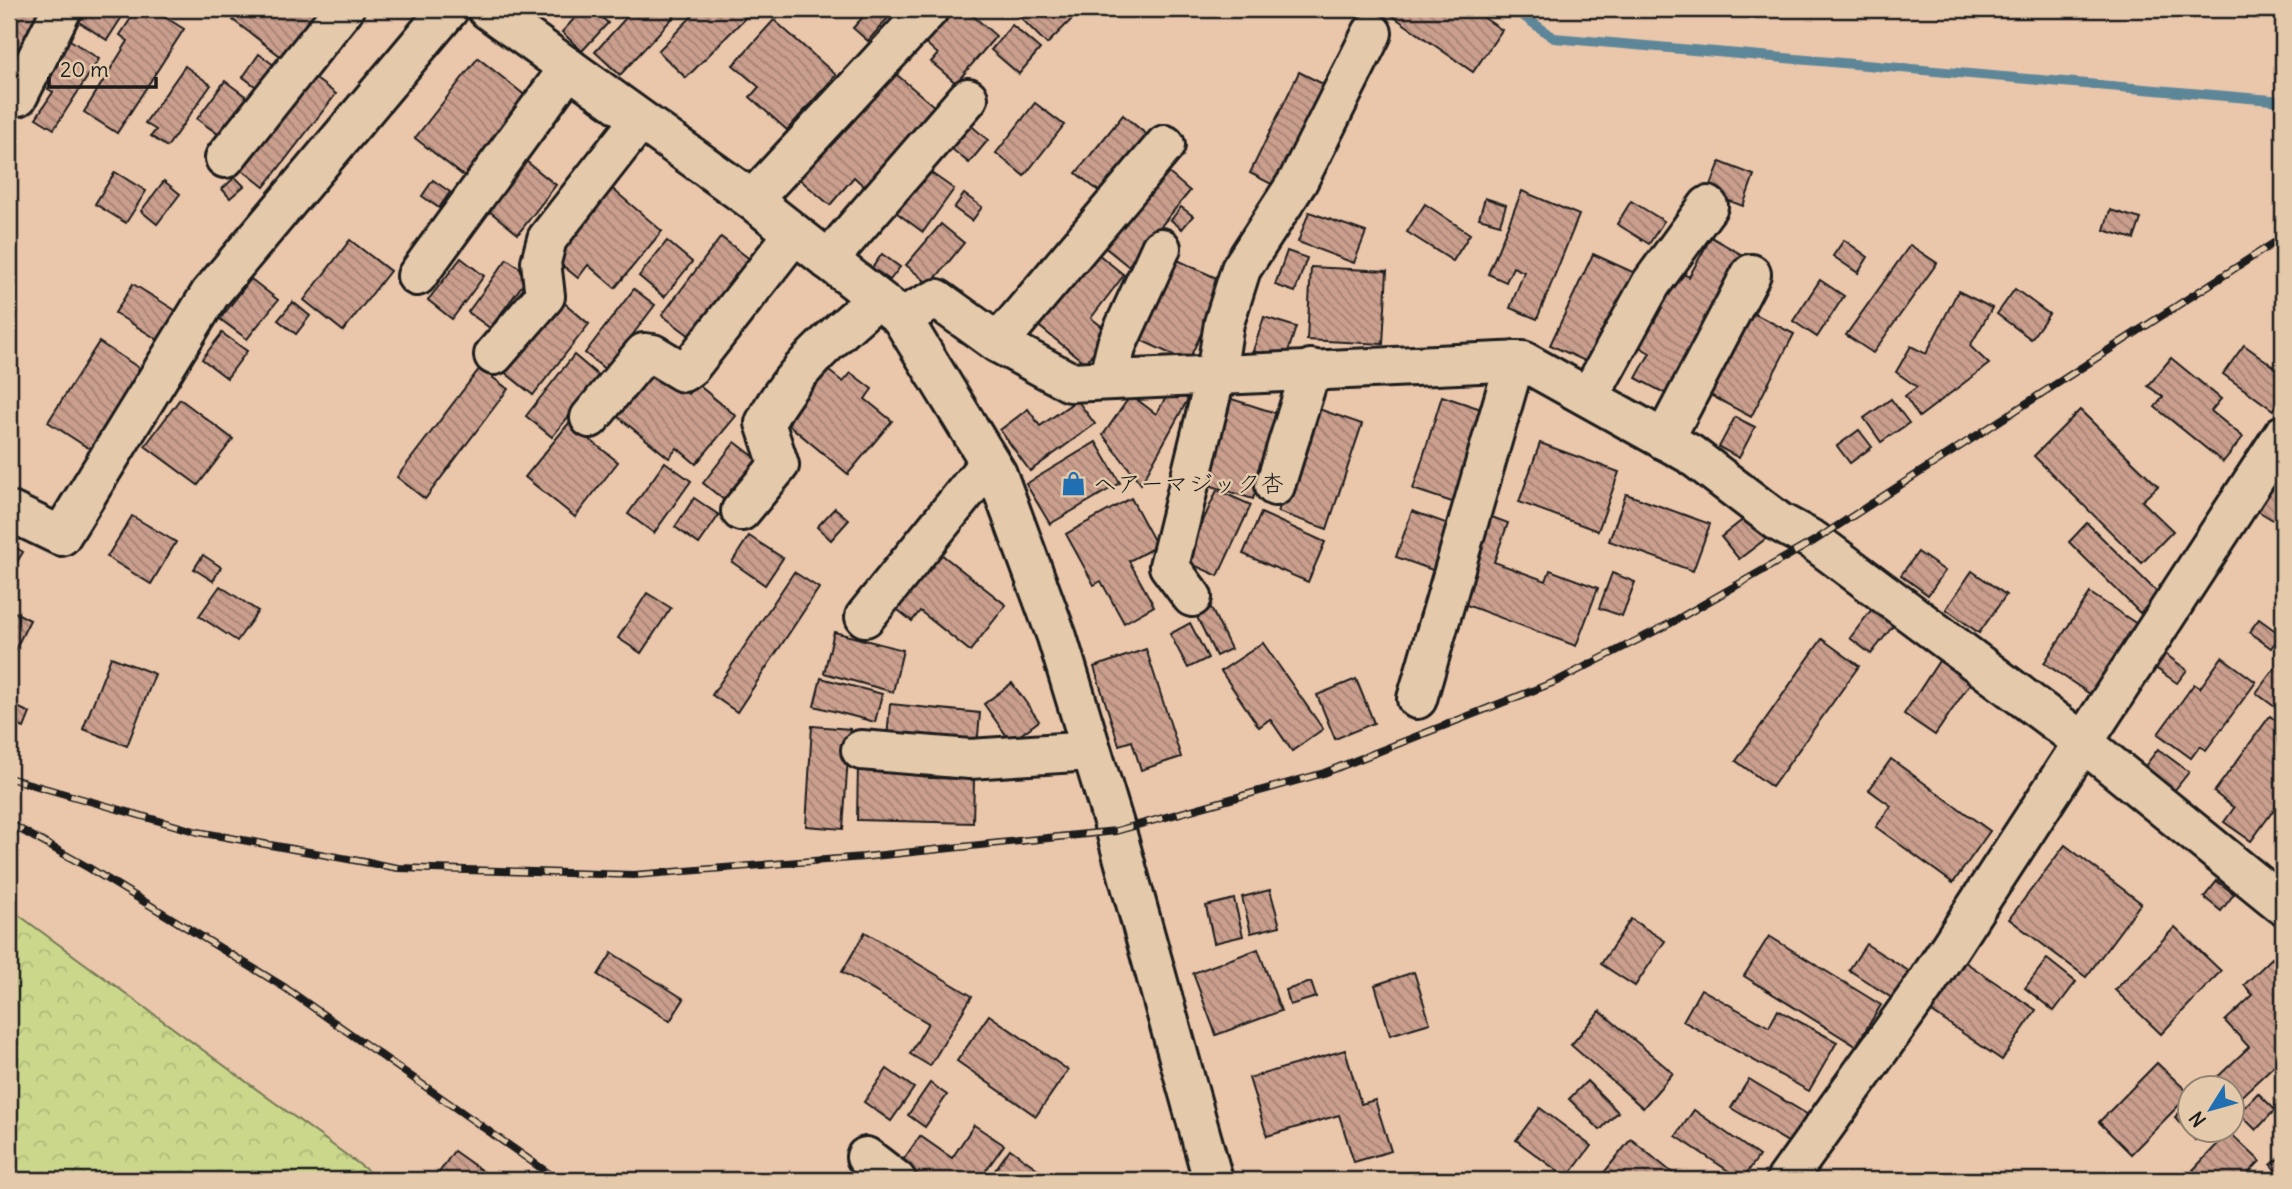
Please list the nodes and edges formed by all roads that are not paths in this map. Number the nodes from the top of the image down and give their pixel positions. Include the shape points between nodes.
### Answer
1 (62, 9) edge
2 (344, 9) edge
3 (449, 9) edge
4 (487, 9) edge
5 (929, 9) edge
6 (1372, 33) dead end
7 (569, 68) junction
8 (18, 96) dead end
9 (968, 98) dead end
10 (640, 120) junction
11 (1165, 145) dead end
12 (225, 158) dead end
13 (752, 200) junction
14 (1708, 205) dead end
15 (794, 234) junction
16 (1161, 248) dead end
17 (828, 260) junction
18 (1751, 274) dead end
19 (417, 276) dead end
20 (889, 308) junction
21 (998, 343) junction
22 (494, 355) dead end
23 (1515, 361) junction
24 (1311, 369) junction
25 (1216, 374) junction
26 (1108, 380) junction
27 (1589, 397) junction
28 (590, 418) dead end
29 (2283, 435) edge
30 (1664, 440) junction
31 (989, 463) junction
32 (1275, 486) dead end
33 (9, 511) edge
34 (741, 511) dead end
35 (1192, 597) dead end
36 (865, 617) dead end
37 (1417, 699) dead end
38 (2084, 743) junction
39 (861, 750) dead end
40 (1091, 751) junction
41 (2283, 905) edge
42 (866, 1157) dead end
43 (896, 1180) edge
44 (1213, 1180) edge
45 (1786, 1180) edge

1 - 8 street
2 - 12 street
3 - 33 street via 210,294 61,536
4 - 7 street
5 - 13 street
6 - 25 street via 1298,181 1241,270 1224,323
7 - 10 street
7 - 19 street
9 - 17 street
10 - 13 street
10 - 22 street via 547,239 541,262 545,296
11 - 21 street
13 - 15 street
14 - 27 street via 1650,284
15 - 17 street
15 - 28 street via 691,366 683,372 644,353
16 - 26 street via 1117,344
17 - 20 street
18 - 30 street
20 - 21 street via 937,299
20 - 31 street
20 - 34 street via 823,346 780,393 765,423 779,465
21 - 26 street via 1070,382
23 - 24 street
23 - 27 street via 1524,361
23 - 37 street
24 - 25 street
24 - 32 street
25 - 26 street
25 - 35 street via 1169,566
27 - 30 street
29 - 38 street
30 - 38 street via 1690,454 1779,522 1814,541
31 - 36 street
31 - 40 street via 1057,637
38 - 41 street
38 - 45 street via 1924,986
39 - 40 street via 970,759
40 - 44 street
42 - 43 street

